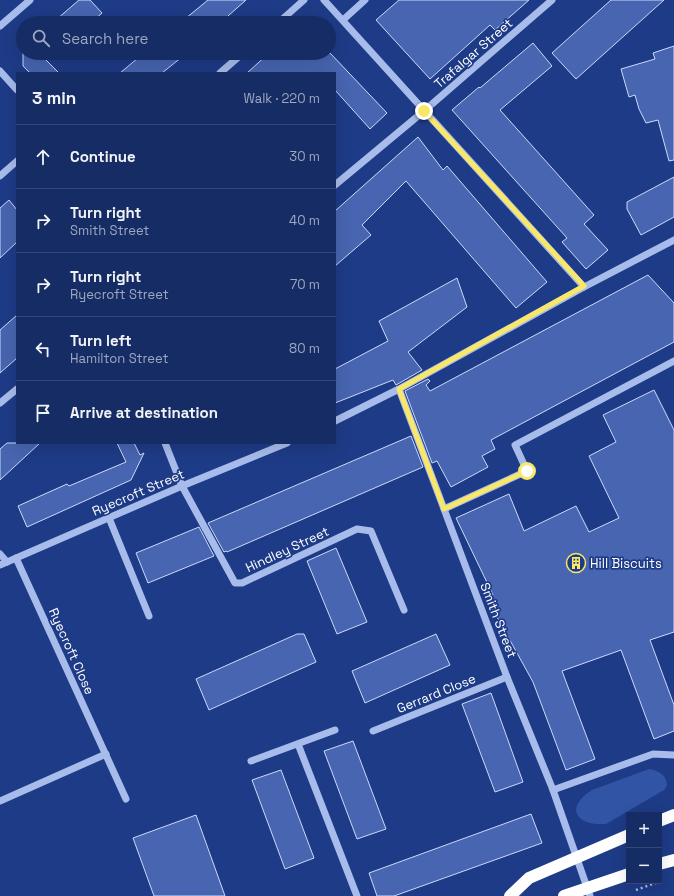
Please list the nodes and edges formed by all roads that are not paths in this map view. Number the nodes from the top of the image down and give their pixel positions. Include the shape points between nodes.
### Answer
1 (30, 0) edge
2 (304, 0) edge
3 (324, 0) edge
4 (365, 0) edge
5 (552, 0) edge
6 (286, 16) edge
7 (343, 20) junction
8 (0, 26) edge
9 (235, 60) edge
10 (0, 71) edge
11 (221, 72) edge
12 (16, 89) edge
13 (424, 111) junction
14 (16, 162) edge
15 (0, 176) edge
16 (336, 184) edge
17 (674, 240) edge
18 (584, 286) junction
19 (674, 361) edge
20 (399, 389) junction
21 (16, 390) edge
22 (0, 403) edge
23 (336, 420) edge
24 (165, 444) edge
25 (285, 444) edge
26 (182, 486) junction
27 (444, 509) junction
28 (109, 518) junction
29 (0, 554) edge
30 (16, 558) junction
31 (4, 563) edge
32 (404, 610) dead end
33 (149, 616) dead end
34 (508, 677) junction
35 (334, 730) dead end
36 (373, 731) dead end
37 (298, 744) junction
38 (106, 754) junction
39 (674, 755) edge
40 (251, 762) dead end
41 (553, 790) junction
42 (126, 799) dead end
43 (0, 801) edge
44 (673, 814) edge
45 (662, 820) edge
46 (626, 836) edge
47 (576, 858) junction
48 (674, 860) edge
49 (662, 863) edge
50 (626, 875) edge
51 (589, 892) edge
52 (357, 896) edge
53 (510, 896) edge
54 (564, 896) edge

1 - 8 street
2 - 6 street
3 - 7 street
4 - 7 street
5 - 13 street, Trafalgar Street
7 - 13 street
9 - 11 street
10 - 12 street
13 - 16 street, Trafalgar Street
13 - 18 street
14 - 15 street
17 - 18 street
18 - 20 street
19 - 27 street via 515,445 527,471
20 - 23 street
20 - 27 street, Smith Street
21 - 22 street
24 - 26 street
25 - 26 street, Ryecroft Street
26 - 28 street, Ryecroft Street
26 - 32 street, Hindley Street via 235,583 242,583 357,529 371,531
27 - 34 street, Smith Street
28 - 30 street, Ryecroft Street
28 - 33 street
29 - 31 street
30 - 31 street, Ryecroft Street
30 - 38 street, Ryecroft Close
34 - 36 street, Gerrard Close
34 - 41 street, Smith Street
35 - 37 street
37 - 40 street
37 - 52 street
38 - 42 street, Ryecroft Close
38 - 43 street
39 - 41 street via 653,754
41 - 47 street, Smith Street
44 - 45 highway
46 - 47 highway
47 - 51 street, Smith Street
47 - 53 highway via 529,878
48 - 49 highway
50 - 51 highway
51 - 54 highway

